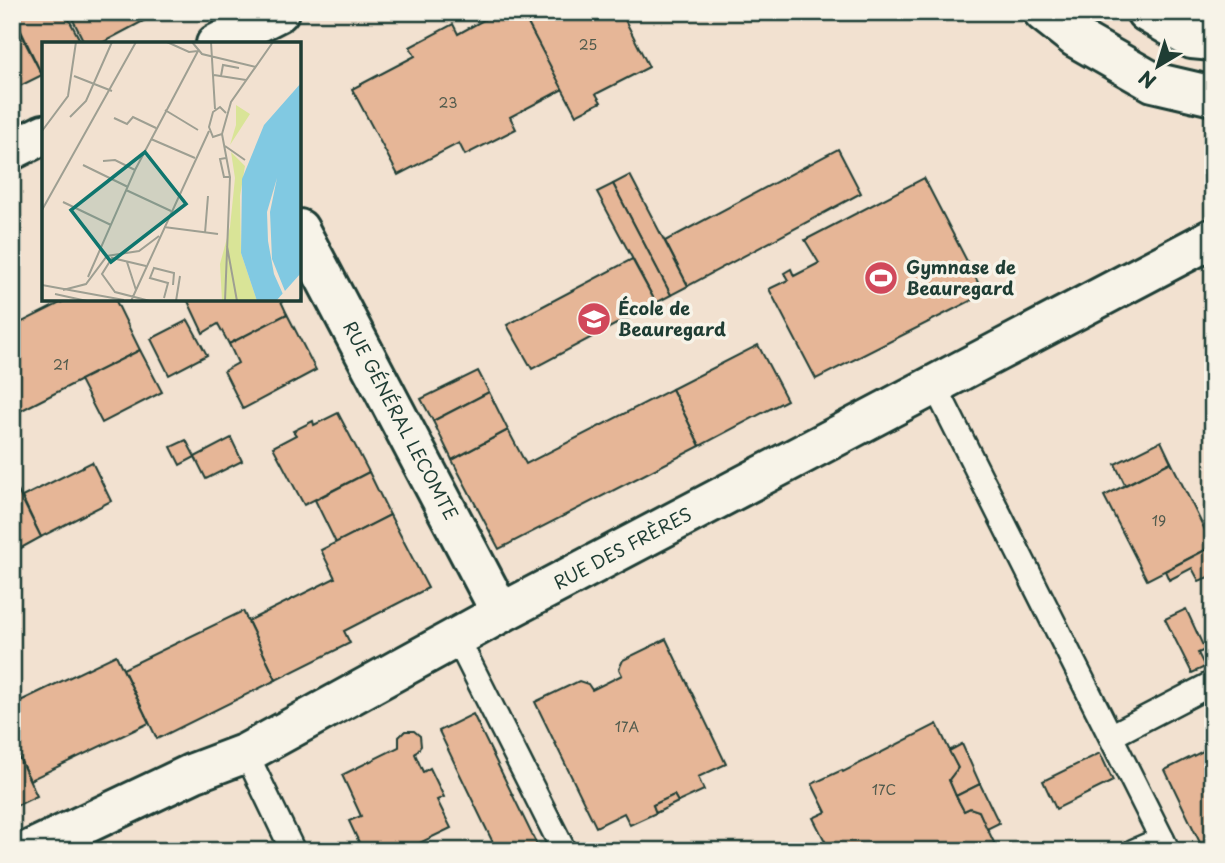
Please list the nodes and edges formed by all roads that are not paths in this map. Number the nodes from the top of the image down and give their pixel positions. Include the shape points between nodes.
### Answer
1 (279, 12) edge
2 (1043, 12) edge
3 (1146, 12) edge
4 (1213, 41) edge
5 (220, 42) edge
6 (1213, 96) edge
7 (42, 135) edge
8 (12, 150) edge
9 (301, 233) edge
10 (1213, 238) edge
11 (935, 386) junction
12 (501, 613) junction
13 (457, 638) junction
14 (1213, 683) edge
15 (1111, 736) junction
16 (246, 752) junction
17 (1165, 845) edge
18 (28, 851) edge
19 (293, 851) edge
20 (564, 851) edge
21 (1135, 851) edge

1 - 5 main road
2 - 6 main road via 1076,38 1153,82
3 - 4 main road via 1192,39
7 - 8 main road
9 - 12 main road, RUE GÉNÉRAL LECOMTE
10 - 11 main road, RUE DES FRÈRES
11 - 12 main road, RUE DES FRÈRES
11 - 15 lane
12 - 13 main road, RUE DES FRÈRES
13 - 16 main road, RUE DES FRÈRES
13 - 20 lane
14 - 15 lane
15 - 17 lane
16 - 18 main road, RUE DES FRÈRES
16 - 19 lane
17 - 21 lane

